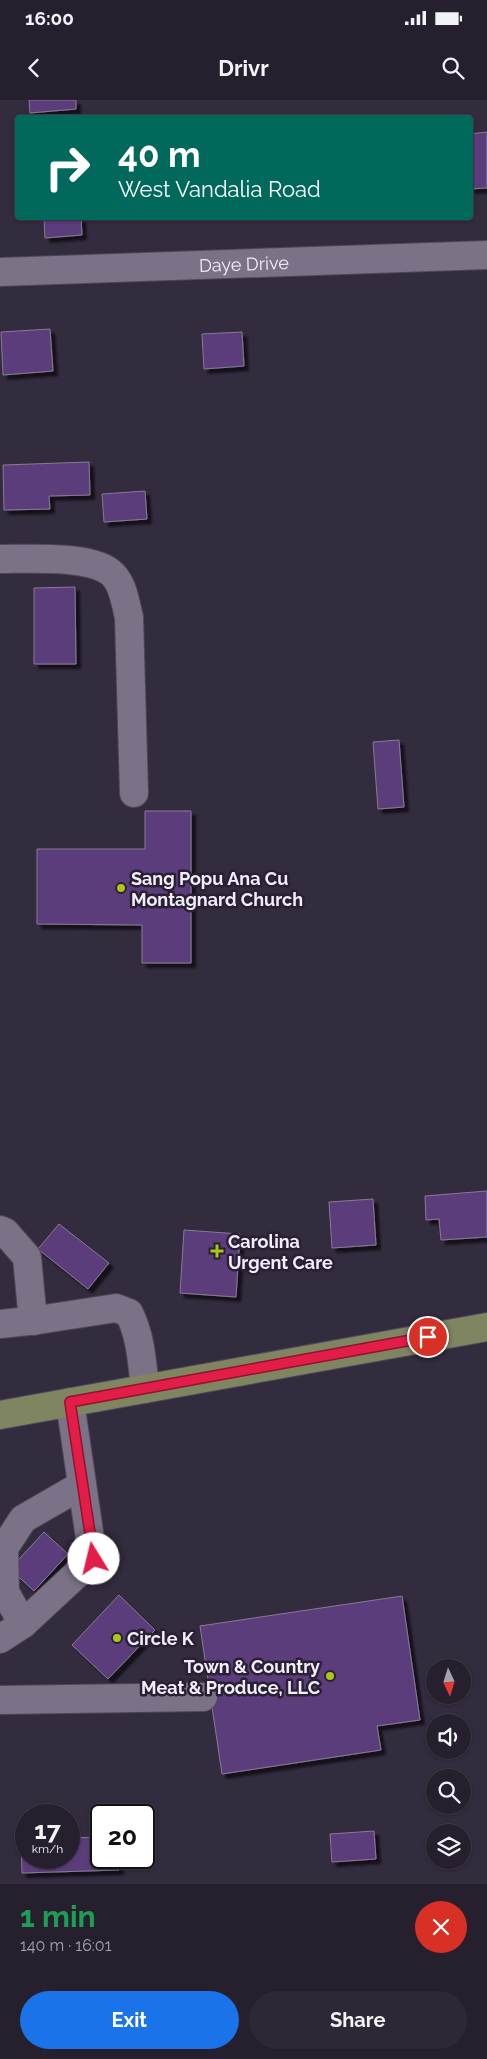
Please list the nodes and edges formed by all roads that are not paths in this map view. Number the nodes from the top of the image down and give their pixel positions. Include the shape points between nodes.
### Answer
1 (487, 255) edge
2 (0, 272) edge
3 (0, 559) edge
4 (134, 793) dead end
5 (0, 1230) edge
6 (33, 1321) junction
7 (0, 1324) edge
8 (487, 1327) edge
9 (145, 1389) junction
10 (70, 1402) junction
11 (0, 1415) edge
12 (82, 1485) junction
13 (23, 1624) junction
14 (0, 1639) edge
15 (203, 1697) dead end
16 (0, 1700) edge

1 - 2 street, Daye Drive
3 - 4 street via 84,561 110,572 122,588 129,617
5 - 6 street via 6,1232 27,1257
6 - 7 street
6 - 9 street via 116,1308 129,1313 136,1328
8 - 9 main road
9 - 10 main road
10 - 11 main road
10 - 12 street
12 - 13 street via 94,1559
12 - 13 street via 23,1519 4,1548 5,1592
13 - 14 street
15 - 16 street

